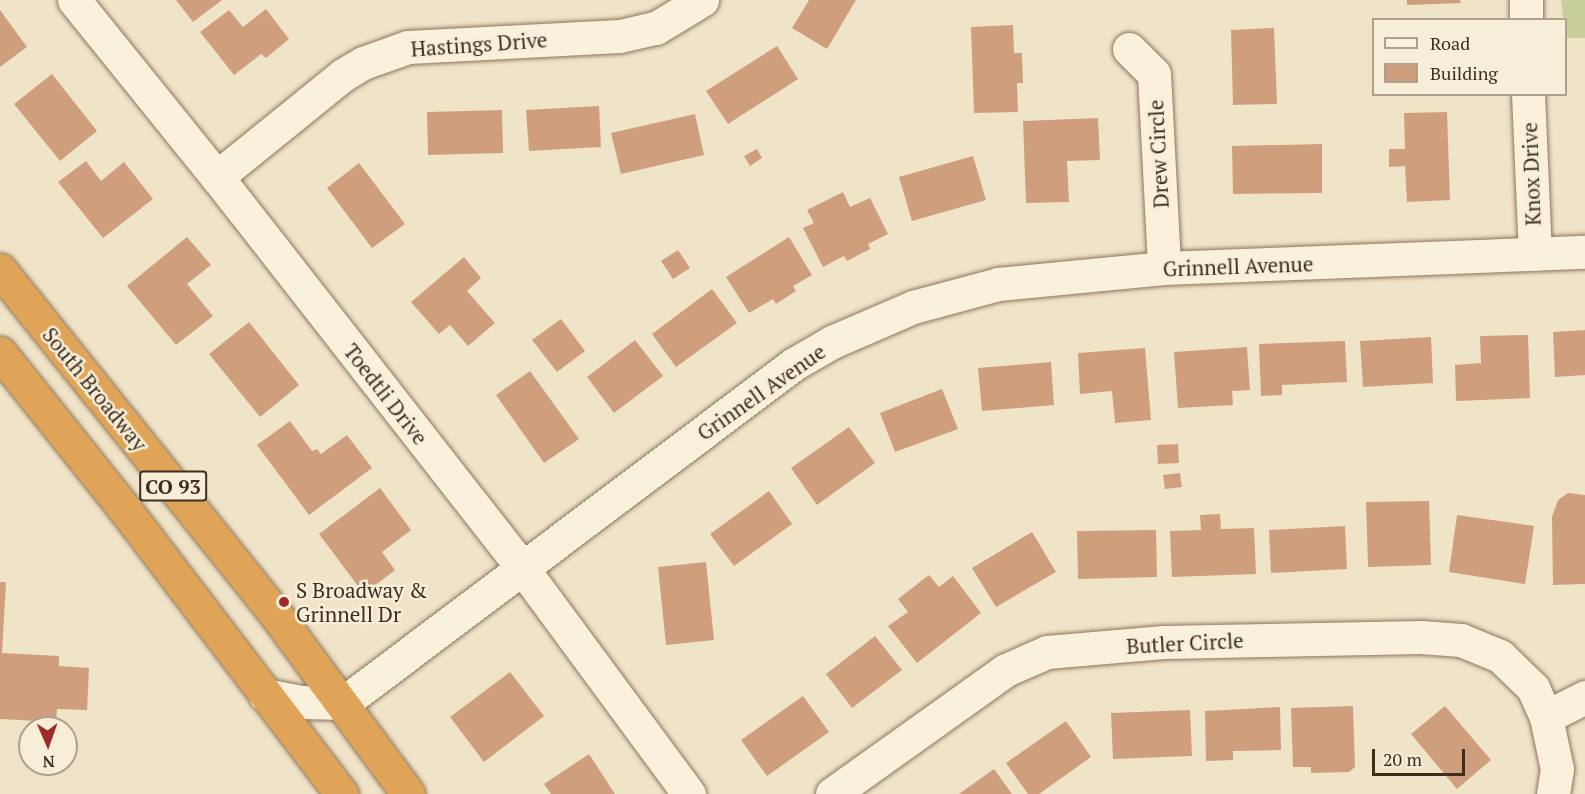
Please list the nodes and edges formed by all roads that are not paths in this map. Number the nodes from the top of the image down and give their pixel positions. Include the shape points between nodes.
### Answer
1 (74, 0) edge
2 (702, 0) edge
3 (1526, 0) edge
4 (1526, 18) edge
5 (1129, 49) dead end
6 (1528, 96) edge
7 (217, 177) junction
8 (1585, 252) edge
9 (1534, 254) junction
10 (1164, 268) junction
11 (0, 270) edge
12 (0, 353) edge
13 (524, 569) junction
14 (266, 695) junction
15 (1585, 697) edge
16 (343, 703) junction
17 (1546, 717) junction
18 (342, 794) edge
19 (408, 794) edge
20 (689, 794) edge
21 (832, 794) edge
22 (1552, 794) edge

1 - 7 street, Toedtli Drive
2 - 7 street, Hastings Drive via 656,28 620,36 408,47 363,63
3 - 4 street
5 - 10 street, Drew Circle via 1154,74
6 - 9 street, Knox Drive
7 - 13 street, Toedtli Drive
8 - 9 street, Grinnell Avenue
9 - 10 street, Grinnell Avenue
10 - 13 street, Grinnell Avenue via 998,284 913,307 832,342 789,367
11 - 16 highway, South Broadway / CO 93
12 - 14 highway, CO 93
13 - 16 street, Grinnell Avenue
13 - 20 street, Toedtli Drive
14 - 16 street via 302,702
14 - 18 highway, CO 93
15 - 17 street
16 - 19 highway, South Broadway / CO 93
17 - 21 street, Butler Circle via 1533,688 1500,656 1461,640 1421,637 1164,642 1047,652 1006,669
17 - 22 street, Butler Circle via 1557,769

